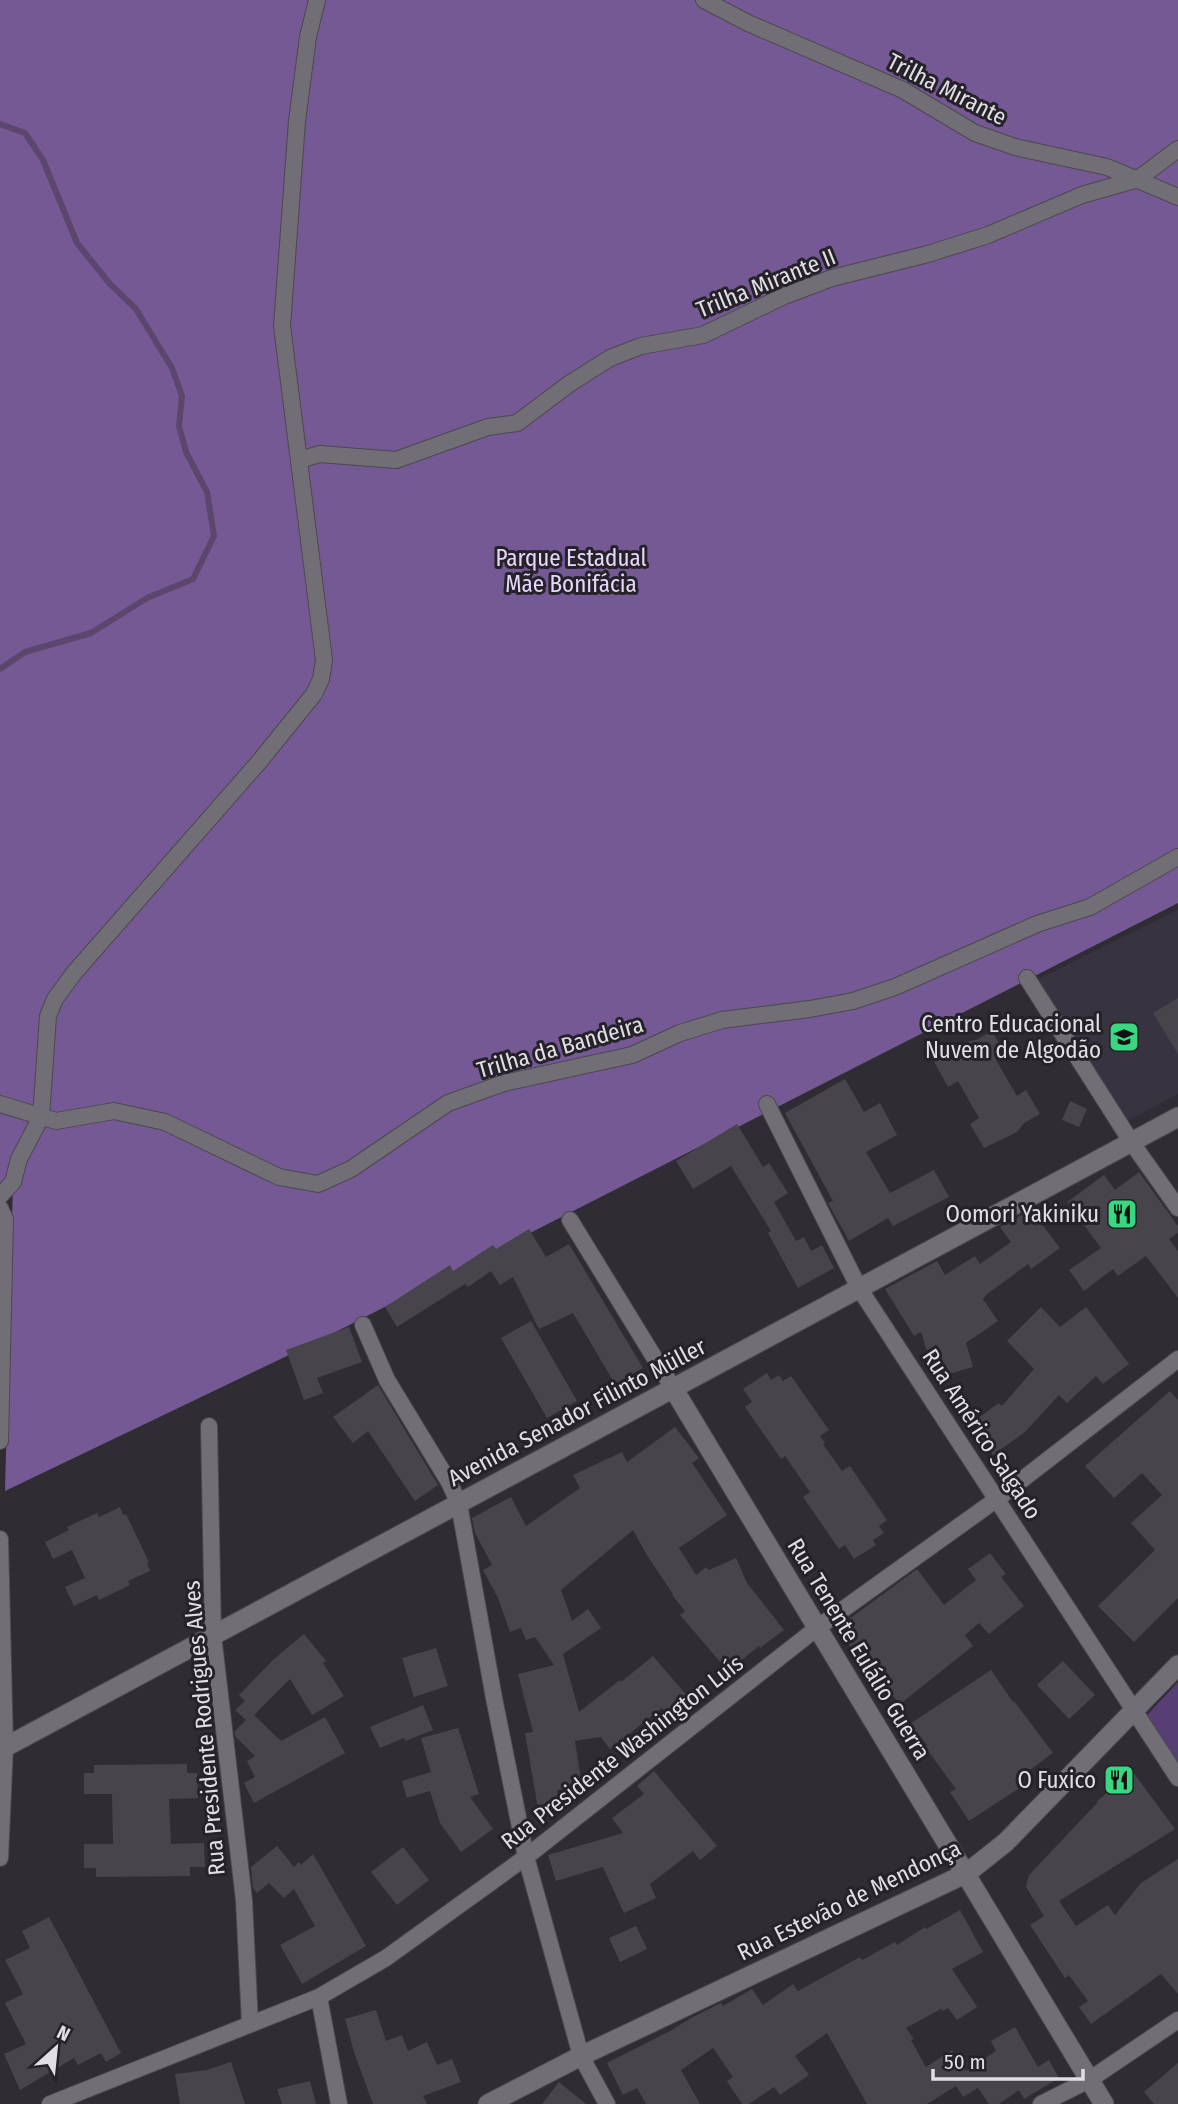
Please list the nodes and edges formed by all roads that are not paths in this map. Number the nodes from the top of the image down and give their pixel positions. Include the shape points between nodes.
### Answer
1 (317, 0) edge
2 (704, 0) edge
3 (1178, 149) edge
4 (1138, 179) junction
5 (1178, 197) edge
6 (299, 460) junction
7 (1178, 857) edge
8 (1027, 978) dead end
9 (0, 1104) edge
10 (767, 1104) dead end
11 (41, 1117) junction
12 (1178, 1117) edge
13 (1132, 1143) junction
14 (0, 1196) edge
15 (0, 1208) edge
16 (1178, 1208) edge
17 (570, 1220) dead end
18 (859, 1288) junction
19 (363, 1325) dead end
20 (1178, 1359) edge
21 (673, 1388) junction
22 (209, 1426) dead end
23 (0, 1441) edge
24 (998, 1499) junction
25 (459, 1504) junction
26 (0, 1539) edge
27 (817, 1628) junction
28 (213, 1635) junction
29 (1178, 1665) edge
30 (1134, 1711) junction
31 (3, 1749) edge
32 (1178, 1778) edge
33 (0, 1857) edge
34 (526, 1857) junction
35 (967, 1873) junction
36 (319, 1997) junction
37 (1178, 2020) edge
38 (250, 2024) junction
39 (581, 2056) junction
40 (1089, 2080) junction
41 (50, 2104) edge
42 (338, 2104) edge
43 (488, 2104) edge
44 (607, 2104) edge
45 (1041, 2104) edge
46 (1104, 2104) edge

1 - 6 street via 297,121 283,300 282,326
2 - 4 street, Trilha Mirante via 903,90 975,133
3 - 4 street
4 - 5 street, Trilha Mirante
4 - 6 street, Trilha Mirante II via 1082,194 928,254 832,278 703,335 641,346 610,358 517,423 488,427 396,460 320,454
6 - 11 street via 324,660 321,679 260,762 55,999 46,1032
7 - 11 street, Trilha da Bandeira via 1090,907 1037,924 895,987 853,1001 722,1020 632,1055 504,1083 448,1103 351,1170 318,1184 279,1177 165,1122 114,1111 57,1121
8 - 13 street
9 - 11 street, Trilha da Bandeira
10 - 18 street, Rua Américo Salgado
11 - 14 street via 19,1159 13,1182
12 - 13 street, Avenida Senador Filinto Müller
13 - 16 street
13 - 18 street, Avenida Senador Filinto Müller
15 - 23 street via 5,1219
17 - 21 street, Rua Tenente Eulálio Guerra
18 - 21 street, Avenida Senador Filinto Müller
18 - 24 street, Rua Américo Salgado
19 - 25 street via 387,1380
20 - 24 street, Rua Presidente Washington Luís
21 - 25 street, Avenida Senador Filinto Müller
21 - 27 street, Rua Tenente Eulálio Guerra
22 - 28 street, Rua Presidente Rodrigues Alves
24 - 27 street, Rua Presidente Washington Luís
24 - 30 street, Rua Américo Salgado
25 - 28 street, Avenida Senador Filinto Müller
25 - 34 street
26 - 31 street
27 - 34 street, Rua Presidente Washington Luís
27 - 35 street, Rua Tenente Eulálio Guerra
28 - 31 street, Avenida Senador Filinto Müller
28 - 38 street, Rua Presidente Rodrigues Alves via 244,1900
29 - 30 street, Rua Estevão de Mendonça
30 - 32 street, Rua Américo Salgado
30 - 35 street, Rua Estevão de Mendonça via 1006,1842
31 - 33 street
34 - 36 street, Rua Presidente Washington Luís via 386,1958
34 - 39 street
35 - 39 street, Rua Estevão de Mendonça
35 - 40 street, Rua Tenente Eulálio Guerra
36 - 38 street, Rua Presidente Washington Luís
36 - 42 street
37 - 40 street
38 - 41 street, Rua Presidente Washington Luís
39 - 43 street, Rua Estevão de Mendonça
39 - 44 street
40 - 45 street
40 - 46 street, Rua Tenente Eulálio Guerra

